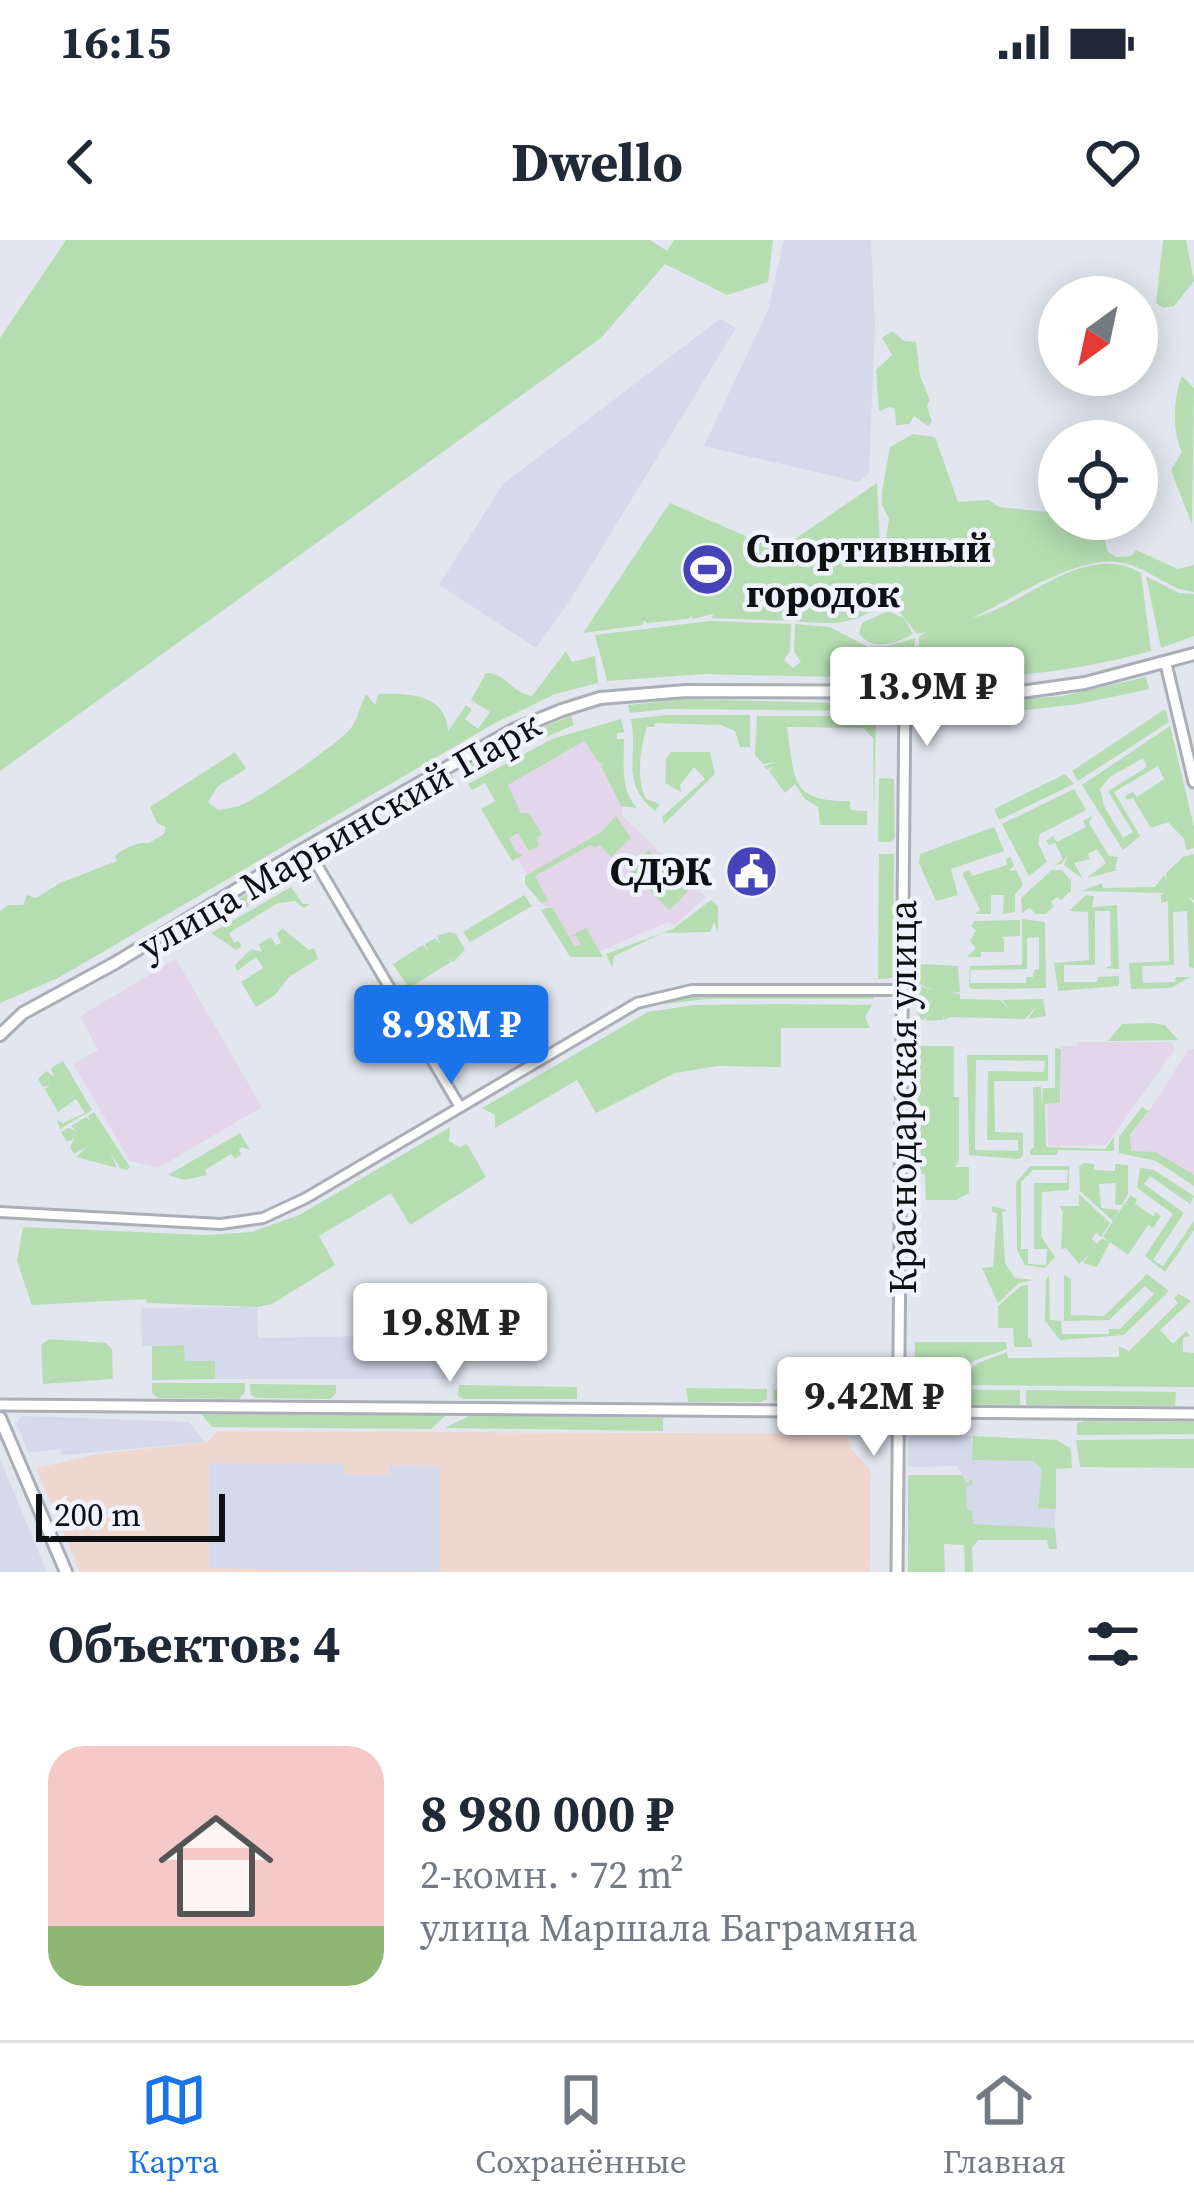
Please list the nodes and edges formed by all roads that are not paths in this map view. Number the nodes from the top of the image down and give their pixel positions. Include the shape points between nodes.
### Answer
1 (1194, 654) edge
2 (1166, 664) junction
3 (905, 693) junction
4 (1194, 782) edge
5 (307, 848) junction
6 (902, 991) junction
7 (4, 1028) edge
8 (460, 1107) junction
9 (0, 1212) edge
10 (0, 1405) edge
11 (898, 1412) junction
12 (1194, 1414) edge
13 (0, 1418) edge
14 (66, 1572) edge
15 (897, 1572) edge

1 - 2 main road, улица Марьинский Парк
2 - 3 main road, улица Марьинский Парк via 1021,692
2 - 4 street
3 - 5 main road, улица Марьинский Парк via 600,698 513,730
3 - 6 street, Краснодарская улица
5 - 7 main road, улица Марьинский Парк
5 - 8 street
6 - 8 street via 658,995
6 - 11 street, Краснодарская улица
8 - 9 street via 263,1218 203,1224
10 - 11 street
11 - 12 street
11 - 15 street, Краснодарская улица
13 - 14 main road

